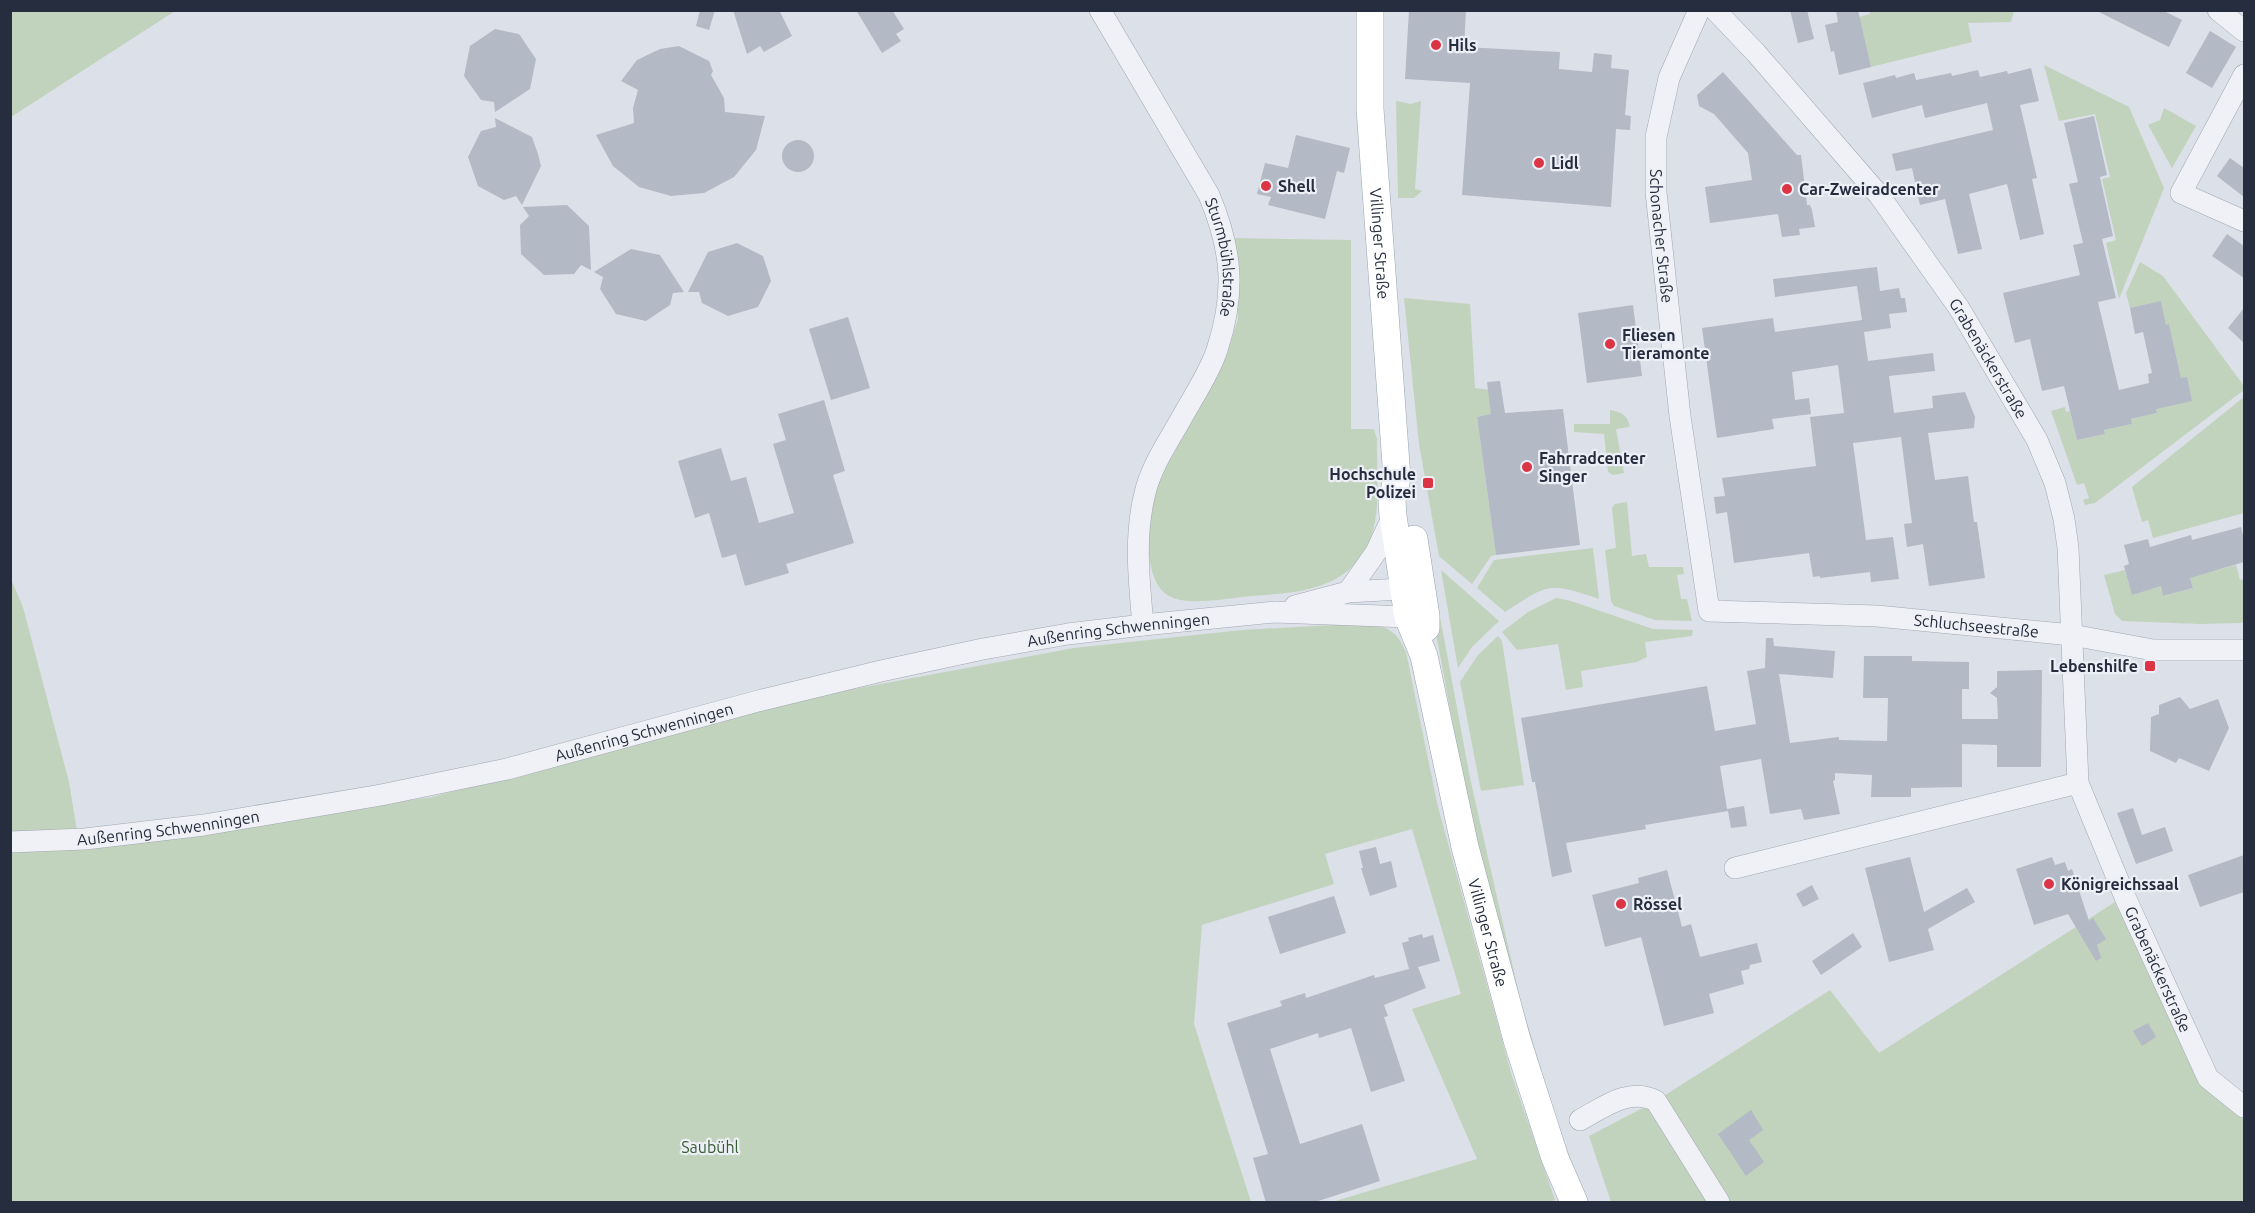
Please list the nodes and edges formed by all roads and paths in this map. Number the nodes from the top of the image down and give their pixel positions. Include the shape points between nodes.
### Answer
1 (1100, 10) edge
2 (1370, 10) edge
3 (1699, 10) edge
4 (1714, 10) edge
5 (2218, 10) edge
6 (2244, 31) edge
7 (2244, 75) edge
8 (2244, 221) edge
9 (1397, 478) junction
10 (1392, 516) junction
11 (1412, 588) junction
12 (1348, 592) junction
13 (1708, 611) joint
14 (1275, 612) junction
15 (1417, 617) junction
16 (1143, 625) junction
17 (2072, 635) junction
18 (2244, 650) edge
19 (2078, 783) junction
20 (10, 842) edge
21 (1735, 868) dead end
22 (2244, 1107) edge
23 (1580, 1120) dead end
24 (1574, 1203) edge
25 (1719, 1203) edge

1 - 16 street, Sturmbühlstraße via 1209,195 1221,224 1230,285 1216,352 1145,491 1138,562
2 - 9 main road, Villinger Straße via 1370,109
3 - 13 street, Schonacher Straße via 1669,78 1656,137 1656,192 1680,416
4 - 17 street, Grabenäckerstraße via 1879,195 1959,308 2004,381 2037,440 2055,483 2068,548
5 - 6 street
7 - 8 street via 2181,193
9 - 10 main road, Villinger Straße
9 - 11 main road, Villinger Straße via 1407,499
10 - 11 main road, Villinger Straße
10 - 12 street via 1376,552
11 - 12 street, Außenring Schwenningen
11 - 15 main road, Villinger Straße
12 - 14 street, Außenring Schwenningen
13 - 17 street, Schluchseestraße via 1877,616
14 - 15 street, Außenring Schwenningen
14 - 16 street, Außenring Schwenningen
15 - 24 main road, Villinger Straße via 1465,847 1517,1040 1555,1158
16 - 20 street, Außenring Schwenningen via 983,649 892,668 507,769 381,795 204,825 85,839
17 - 18 street, Schluchseestraße via 2153,650
17 - 19 street, Grabenäckerstraße
19 - 21 street
19 - 22 street, Grabenäckerstraße via 2208,1078
23 - 25 street via 1630,1096 1645,1095 1656,1101

